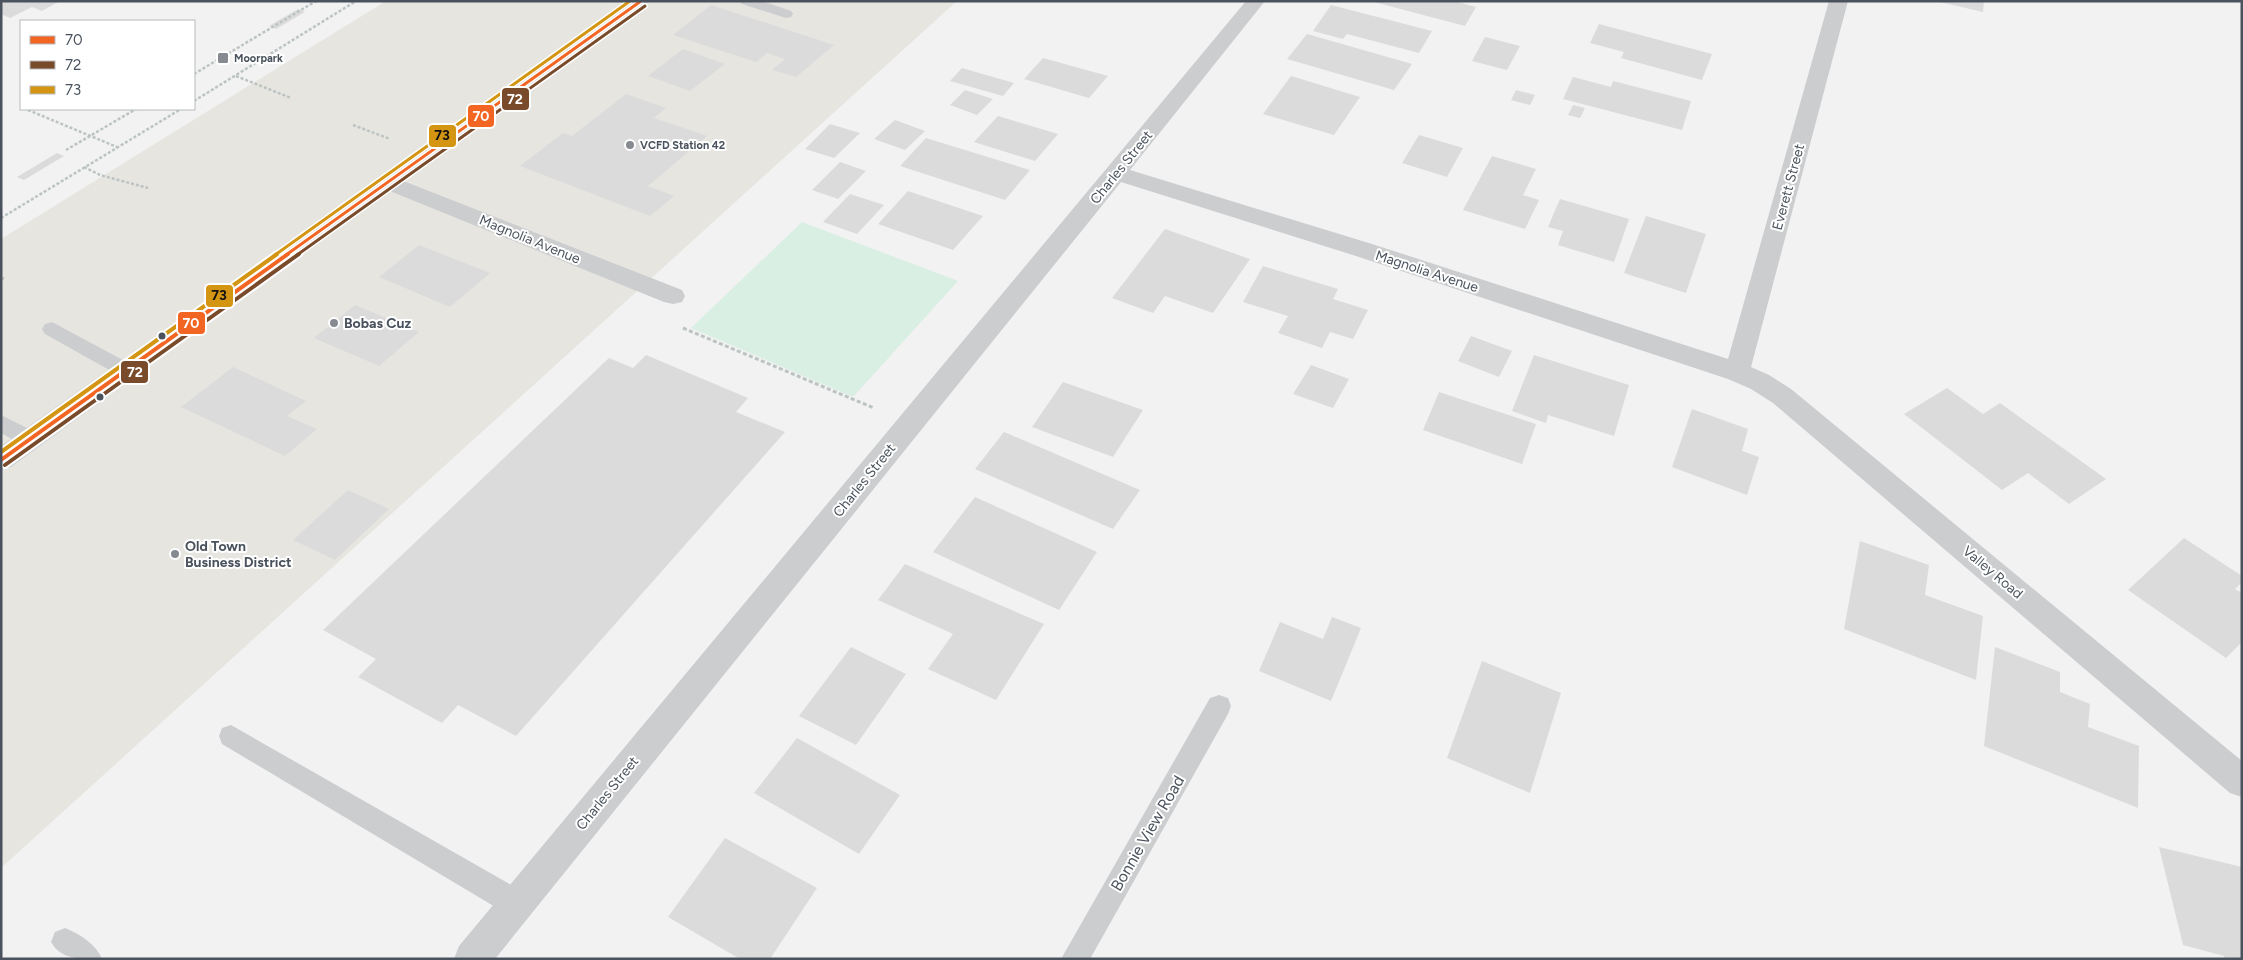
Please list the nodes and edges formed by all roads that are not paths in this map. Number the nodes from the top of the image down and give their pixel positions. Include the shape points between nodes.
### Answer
1 (641, 1) edge
2 (747, 1) edge
3 (1256, 1) edge
4 (1839, 1) edge
5 (786, 14) dead end
6 (1117, 173) junction
7 (388, 182) junction
8 (673, 296) road end
9 (52, 328) dead end
10 (127, 371) junction
11 (1737, 372) junction
12 (1, 423) edge
13 (30, 439) junction
14 (1, 460) edge
15 (1219, 706) dead end
16 (231, 736) dead end
17 (2242, 782) edge
18 (517, 904) junction
19 (65, 942) dead end
20 (88, 959) edge
21 (472, 959) edge
22 (1075, 959) edge

1 - 7 street
2 - 5 lane
3 - 6 street, Charles Street
4 - 11 street, Everett Street
6 - 11 street, Magnolia Avenue
6 - 18 street, Charles Street
7 - 8 street, Magnolia Avenue
7 - 10 street
9 - 10 lane
10 - 13 street
11 - 17 street, Valley Road via 1782,396
12 - 13 lane
13 - 14 street
15 - 22 lane, Bonnie View Road
16 - 18 lane
18 - 21 street, Charles Street
19 - 20 lane

